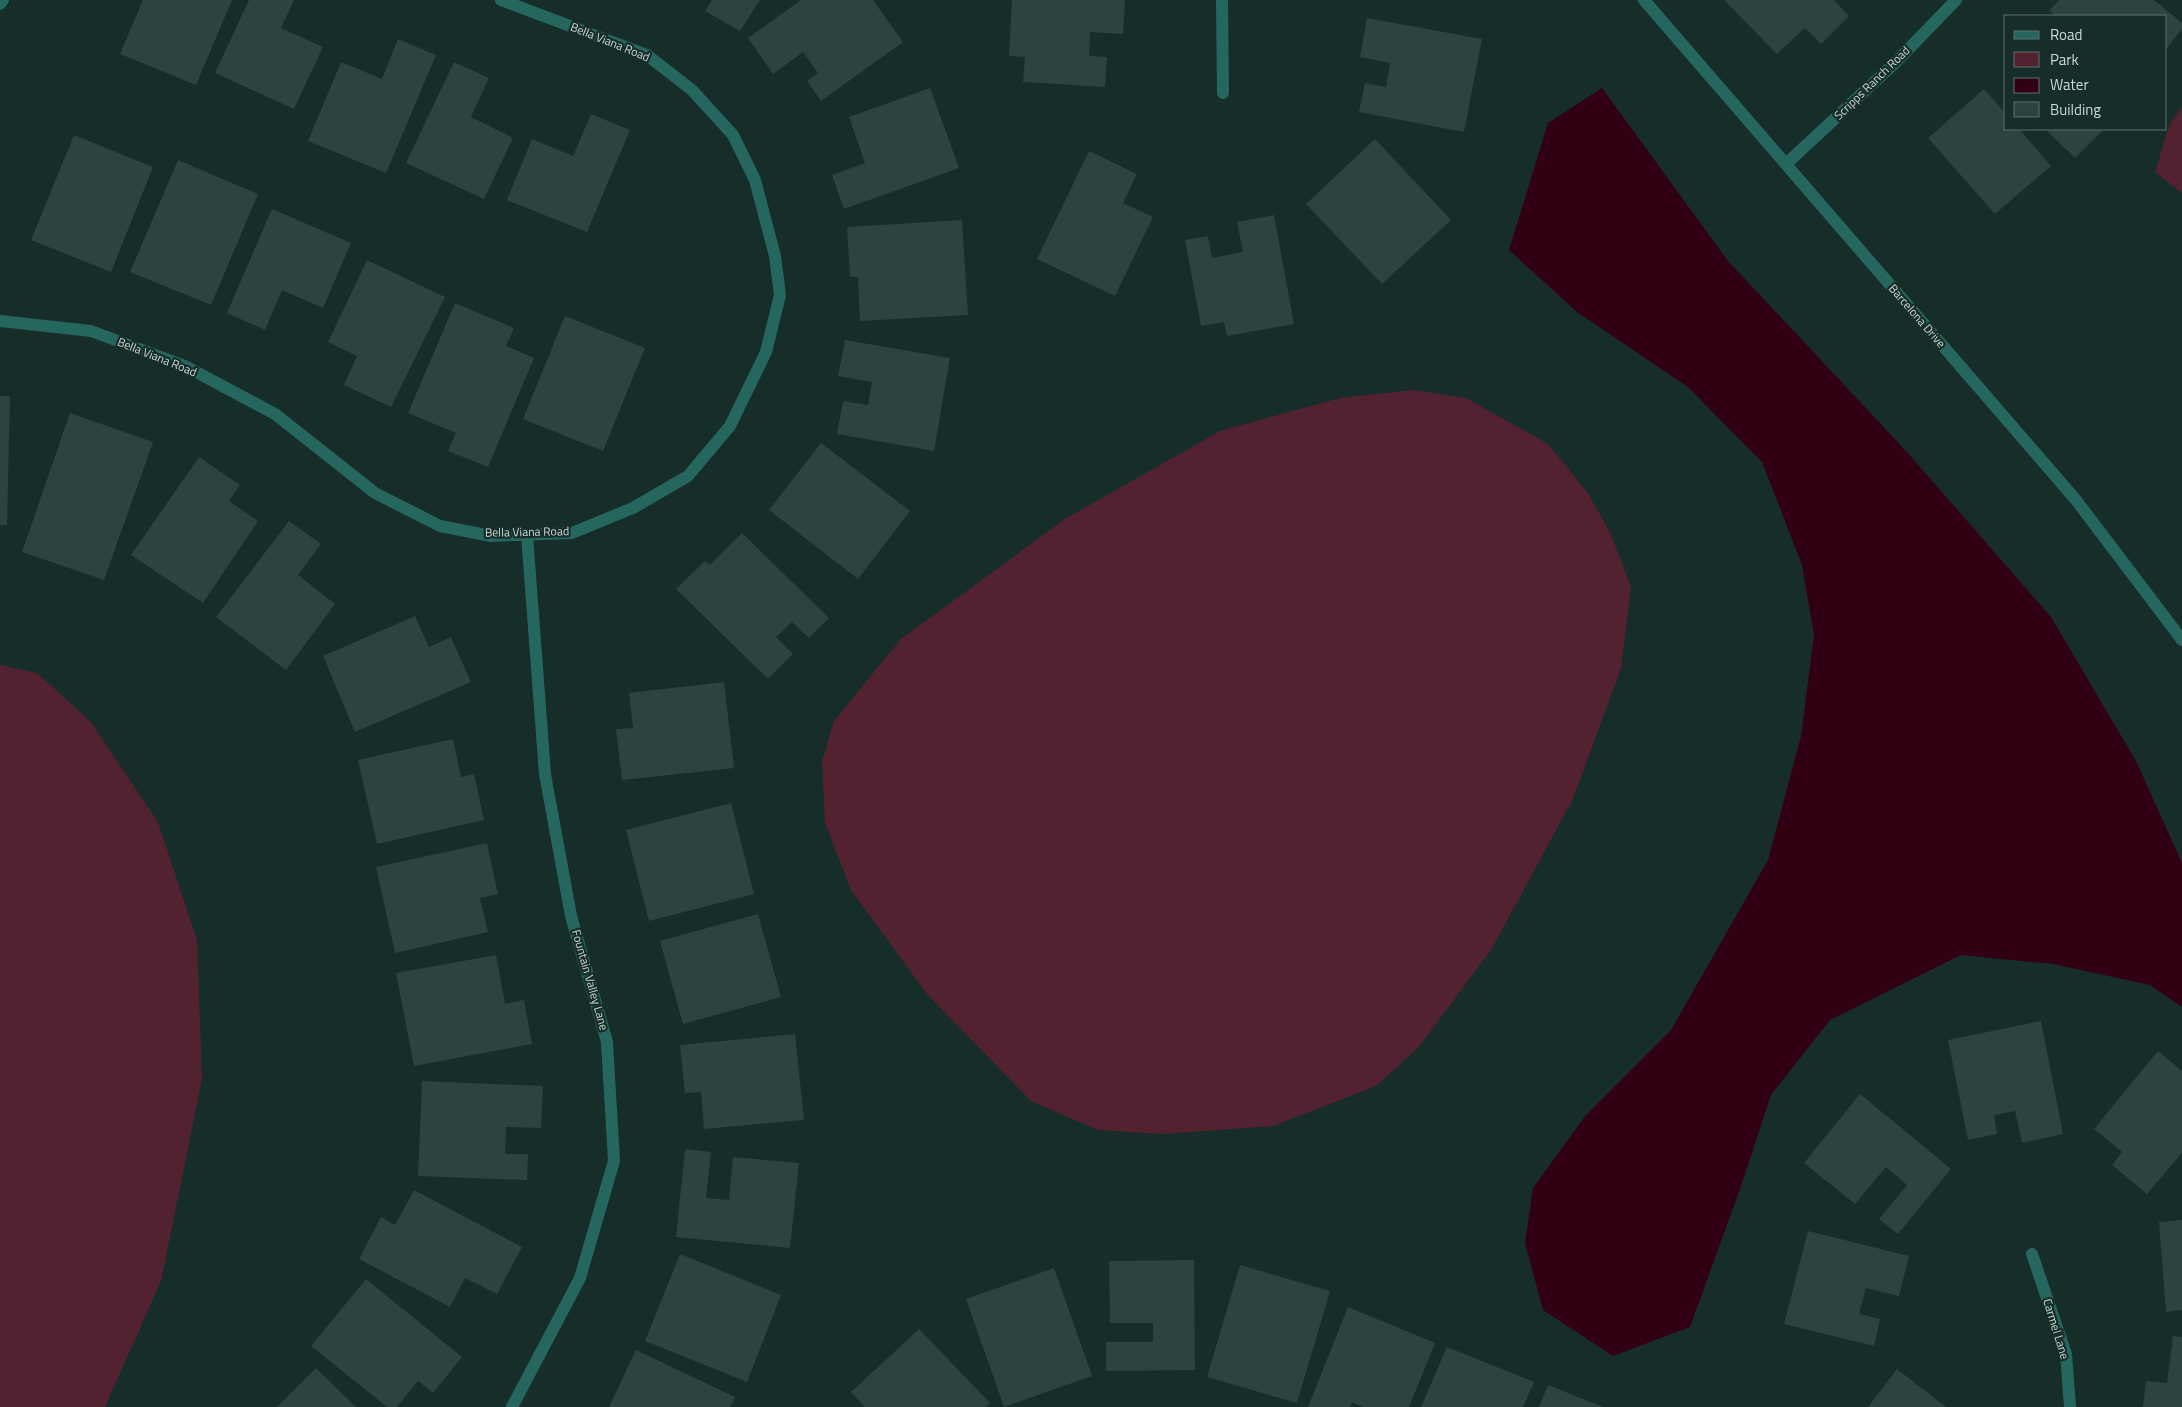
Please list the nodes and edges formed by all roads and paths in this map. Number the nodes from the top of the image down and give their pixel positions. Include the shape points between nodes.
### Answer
1 (3, 0) edge
2 (501, 0) edge
3 (1222, 0) edge
4 (1644, 0) edge
5 (1956, 0) edge
6 (0, 4) edge
7 (1222, 92) dead end
8 (1786, 164) junction
9 (0, 321) edge
10 (528, 535) junction
11 (2182, 640) edge
12 (2032, 1254) dead end
13 (512, 1407) edge
14 (2070, 1407) edge

1 - 6 street
2 - 10 street, Bella Viana Road via 647,55 692,90 733,135 755,180 775,256 780,295 766,352 730,426 688,476 633,508 572,533
3 - 7 street
4 - 8 street, Barcelona Drive
5 - 8 street, Scripps Ranch Road via 1897,61
8 - 11 street, Barcelona Drive via 2076,500
9 - 10 street, Bella Viana Road via 91,331 185,366 275,414 375,493 440,526 491,536
10 - 13 street, Fountain Valley Lane via 545,774 571,916 607,1042 614,1161 580,1278
12 - 14 street, Carmel Lane via 2066,1354

